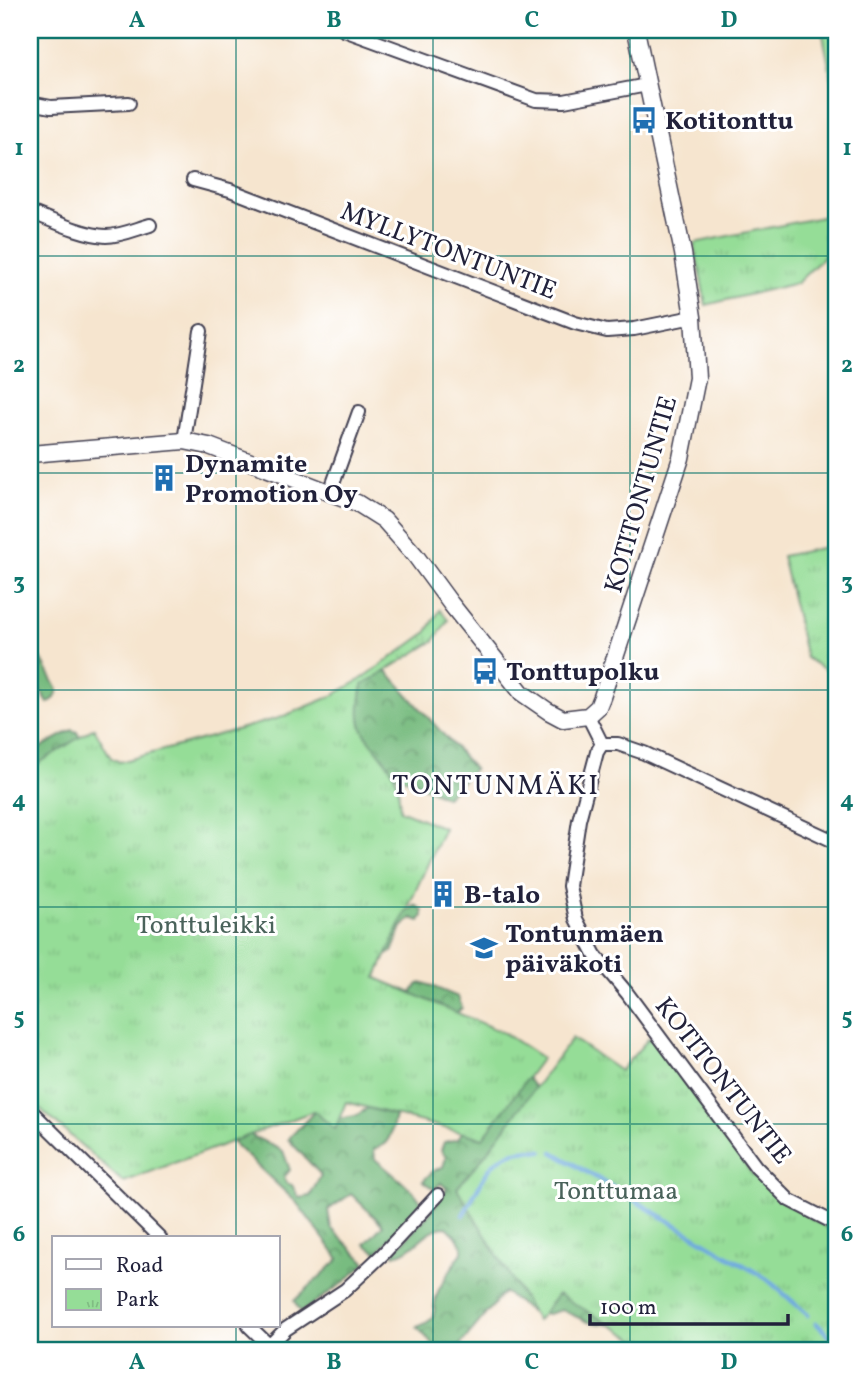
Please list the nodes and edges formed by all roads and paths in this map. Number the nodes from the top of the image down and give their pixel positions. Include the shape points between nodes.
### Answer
1 (344, 30) edge
2 (636, 30) edge
3 (647, 85) junction
4 (30, 103) edge
5 (129, 103) dead end
6 (193, 180) dead end
7 (30, 212) edge
8 (150, 225) dead end
9 (693, 317) junction
10 (201, 331) dead end
11 (359, 412) dead end
12 (184, 441) junction
13 (30, 454) edge
14 (330, 492) junction
15 (588, 716) junction
16 (602, 744) junction
17 (836, 842) edge
18 (30, 1110) edge
19 (438, 1195) dead end
20 (836, 1224) edge
21 (158, 1236) edge
22 (251, 1328) edge
23 (272, 1348) edge

1 - 3 street via 536,100 564,102
2 - 3 street, KOTITONTUNTIE
3 - 9 street, KOTITONTUNTIE
4 - 5 street via 51,107
6 - 9 street, MYLLYTONTUNTIE via 230,190 575,323 607,331
7 - 8 street via 105,236
9 - 15 street, KOTITONTUNTIE via 697,379 681,458 602,697
10 - 12 street
11 - 14 street
12 - 13 street
12 - 14 street via 209,446
14 - 15 street via 384,520 522,692 557,718
15 - 16 street
16 - 17 street via 644,753
16 - 20 street, KOTITONTUNTIE via 579,820 569,886 576,919 595,955 756,1167 789,1200
18 - 21 street
19 - 23 street via 345,1290 297,1321
22 - 23 street

